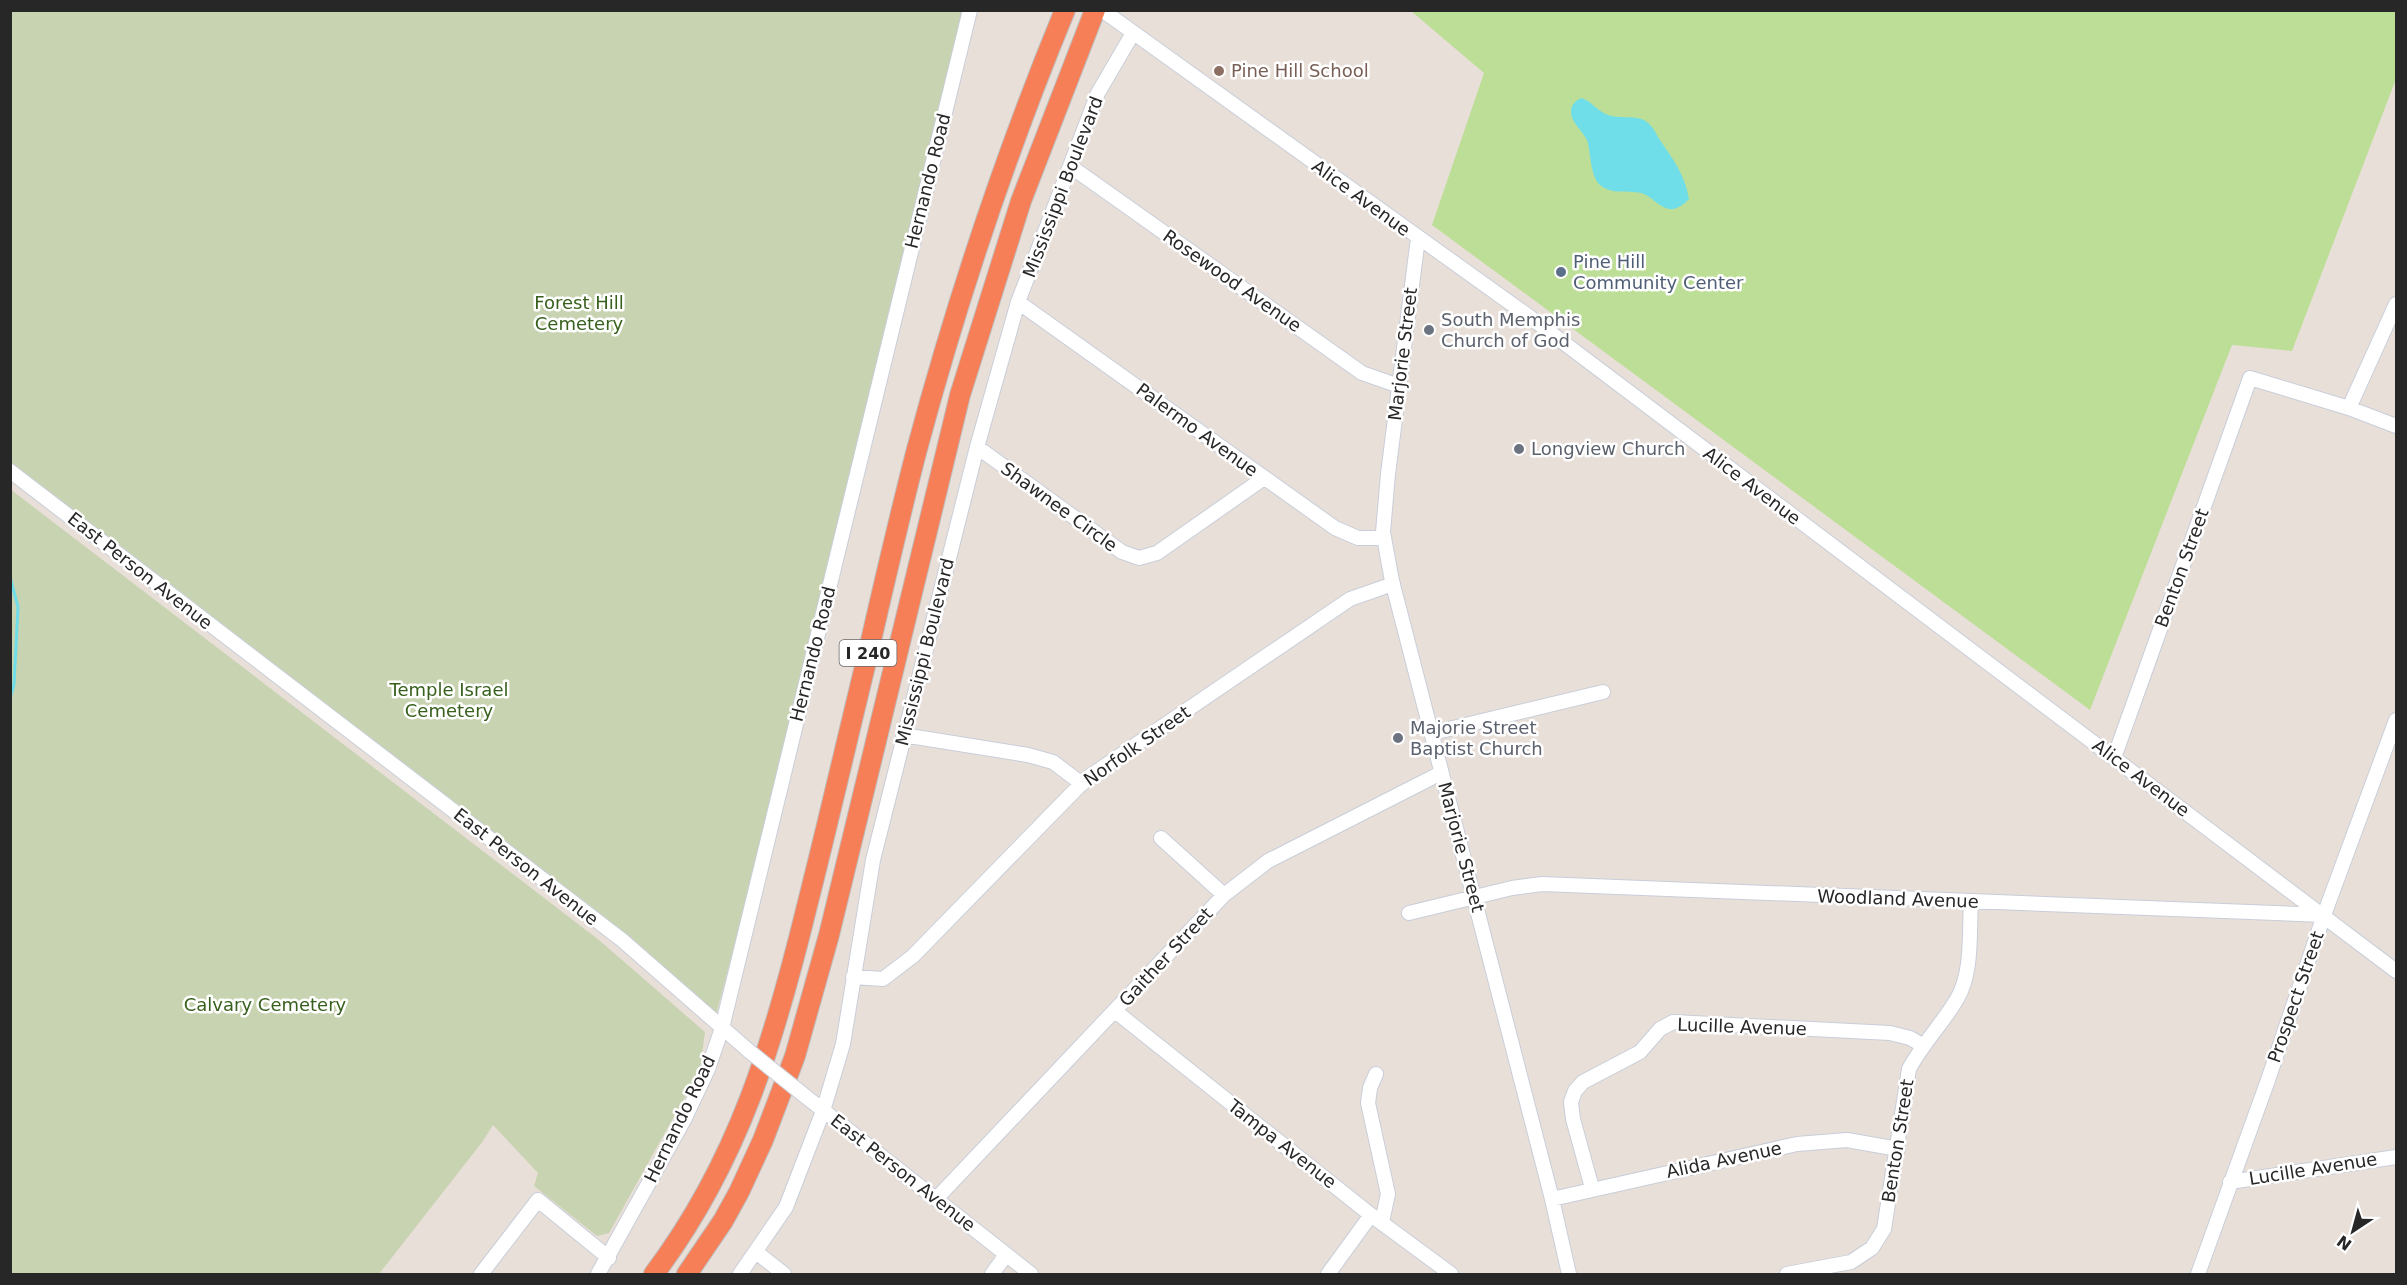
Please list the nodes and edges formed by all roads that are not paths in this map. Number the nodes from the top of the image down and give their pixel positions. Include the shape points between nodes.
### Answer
1 (970, 10) edge
2 (1095, 10) edge
3 (1102, 10) edge
4 (1063, 15) edge
5 (1133, 33) junction
6 (1070, 166) junction
7 (1418, 238) junction
8 (1018, 302) junction
9 (2397, 304) edge
10 (1399, 386) junction
11 (2349, 408) junction
12 (2397, 426) edge
13 (977, 447) junction
14 (10, 471) edge
15 (1264, 478) junction
16 (1384, 538) junction
17 (1393, 584) junction
18 (1604, 692) dead end
19 (2397, 720) edge
20 (1432, 733) junction
21 (903, 735) junction
22 (2114, 758) junction
23 (1441, 773) junction
24 (1082, 784) junction
25 (1161, 838) dead end
26 (1224, 895) junction
27 (1475, 899) junction
28 (1971, 902) junction
29 (1409, 913) dead end
30 (2324, 915) junction
31 (2397, 971) edge
32 (853, 977) junction
33 (1115, 1011) junction
34 (722, 1028) junction
35 (1922, 1045) junction
36 (1376, 1074) dead end
37 (823, 1111) junction
38 (1898, 1149) junction
39 (2397, 1157) edge
40 (2230, 1182) junction
41 (1592, 1188) junction
42 (936, 1199) junction
43 (1552, 1199) junction
44 (1376, 1218) junction
45 (756, 1252) junction
46 (1006, 1255) junction
47 (609, 1258) junction
48 (481, 1275) edge
49 (598, 1275) edge
50 (654, 1275) edge
51 (687, 1275) edge
52 (740, 1275) edge
53 (784, 1275) edge
54 (992, 1275) edge
55 (1031, 1275) edge
56 (1328, 1275) edge
57 (1451, 1275) edge
58 (1569, 1275) edge
59 (1787, 1275) edge
60 (2198, 1275) edge

1 - 34 street, Hernando Road
2 - 51 highway, I 240 via 1021,201 960,395 829,935 795,1056 764,1140 739,1192
3 - 5 street, Alice Avenue
4 - 50 highway, I 240 via 1003,167 930,402 797,948 768,1051 742,1122 709,1190
5 - 6 street, Mississippi Boulevard via 1098,93
5 - 7 street, Alice Avenue
6 - 8 street, Mississippi Boulevard
6 - 10 street, Rosewood Avenue via 1362,373
7 - 10 street, Marjorie Street
7 - 22 street, Alice Avenue via 1531,318
8 - 13 street, Mississippi Boulevard
8 - 15 street, Palermo Avenue
9 - 11 street
10 - 16 street, Marjorie Street
11 - 12 street
11 - 22 street, Benton Street via 2250,378
13 - 15 street, Shawnee Circle via 1122,552 1139,558 1157,553
13 - 21 street, Mississippi Boulevard
14 - 34 street, East Person Avenue via 622,940
15 - 16 street, Palermo Avenue via 1346,535
16 - 17 street, Marjorie Street
17 - 20 street, Marjorie Street
17 - 24 street, Norfolk Street via 1350,599
18 - 20 street
19 - 30 street, Prospect Street
20 - 23 street, Marjorie Street
21 - 24 street via 1028,754 1053,762
21 - 32 street, Mississippi Boulevard via 873,860
22 - 30 street, Alice Avenue
23 - 26 street, Gaither Street via 1268,861
23 - 27 street, Marjorie Street
24 - 32 street, Norfolk Street via 913,956 883,979
25 - 26 street
26 - 33 street, Gaither Street
27 - 28 street, Woodland Avenue via 1542,884
27 - 29 street, Woodland Avenue
27 - 43 street, Marjorie Street
28 - 30 street, Woodland Avenue
28 - 35 street, Benton Street via 1966,972 1958,998
30 - 31 street, Alice Avenue
30 - 40 street, Prospect Street
32 - 37 street, Mississippi Boulevard via 843,1044
33 - 42 street, Gaither Street
33 - 44 street, Tampa Avenue
34 - 37 street, East Person Avenue, bridge
34 - 47 street, Hernando Road via 685,1118
35 - 38 street, Benton Street via 1909,1068
35 - 41 street, Lucille Avenue via 1890,1033 1673,1022 1660,1029 1640,1052 1583,1082 1575,1091 1571,1102 1573,1119
36 - 44 street via 1368,1103 1388,1194
37 - 42 street, East Person Avenue
37 - 45 street, Mississippi Boulevard via 786,1207
38 - 41 street, Alida Avenue via 1847,1140 1797,1144
38 - 59 street, Benton Street via 1884,1229 1872,1248 1851,1262
39 - 40 street, Lucille Avenue
40 - 60 street, Prospect Street
41 - 43 street, Alida Avenue
42 - 46 street, East Person Avenue
43 - 58 street, Marjorie Street
44 - 56 street
44 - 57 street, Tampa Avenue
45 - 52 street, Mississippi Boulevard
45 - 53 street
46 - 54 street
46 - 55 street, East Person Avenue
47 - 48 street via 538,1200
47 - 49 street, Hernando Road

